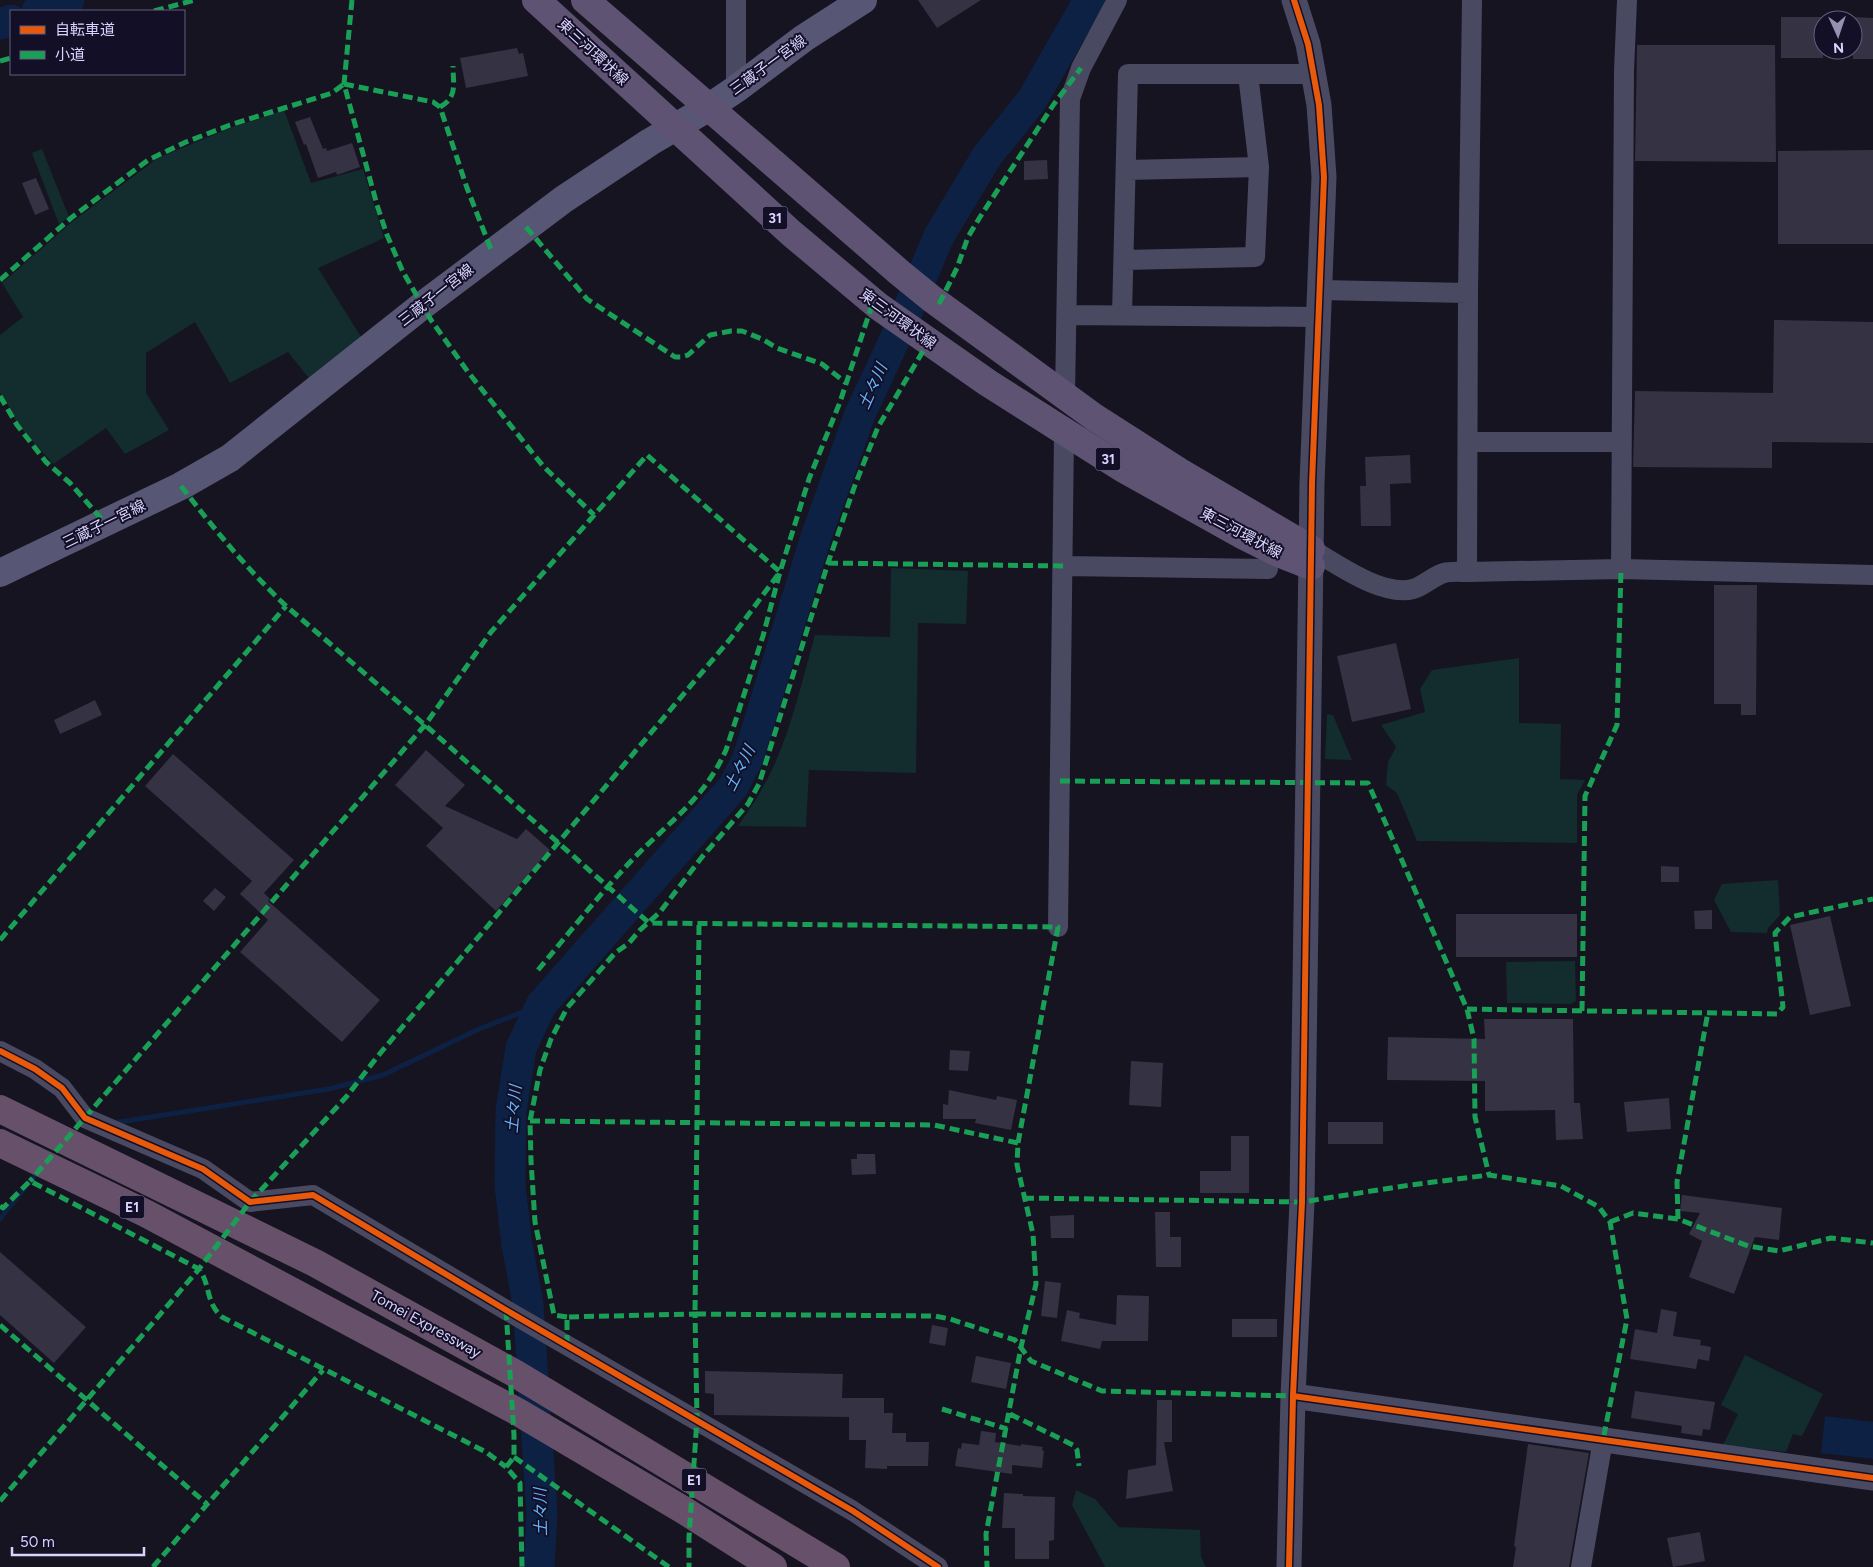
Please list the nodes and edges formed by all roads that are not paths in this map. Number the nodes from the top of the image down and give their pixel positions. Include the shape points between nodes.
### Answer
1 (536, 0) edge
2 (585, 0) edge
3 (736, 0) edge
4 (863, 0) edge
5 (1117, 0) edge
6 (1294, 0) edge
7 (1472, 0) edge
8 (1627, 0) edge
9 (1248, 74) junction
10 (1313, 74) junction
11 (736, 89) junction
12 (708, 108) junction
13 (675, 127) junction
14 (1259, 168) junction
15 (1126, 170) junction
16 (1124, 260) junction
17 (1320, 290) junction
18 (1468, 293) junction
19 (1122, 315) junction
20 (1067, 316) junction
21 (1318, 317) junction
22 (1065, 396) junction
23 (1064, 433) junction
24 (1468, 442) junction
25 (1621, 442) junction
26 (1311, 557) junction
27 (1063, 566) junction
28 (1268, 569) dead end
29 (1621, 569) junction
30 (1467, 572) junction
31 (0, 573) edge
32 (1873, 575) edge
33 (1058, 927) dead end
34 (0, 1051) edge
35 (0, 1110) edge
36 (0, 1142) edge
37 (1294, 1396) junction
38 (1603, 1440) junction
39 (1873, 1478) edge
40 (772, 1567) edge
41 (836, 1567) edge
42 (938, 1567) edge
43 (1289, 1567) edge
44 (1581, 1567) edge

1 - 13 main road, 東三河環状線 / 31
2 - 12 main road, 東三河環状線 / 31
3 - 11 street
4 - 11 main road, 三蔵子一宮線 via 804,38
5 - 20 street via 1081,68 1070,98
6 - 10 street via 1308,44
7 - 18 street
8 - 25 street
9 - 10 street
9 - 14 street
9 - 15 street via 1128,74
10 - 17 street via 1319,105 1324,177
11 - 12 main road, 三蔵子一宮線
12 - 13 main road, 三蔵子一宮線
12 - 22 main road, 東三河環状線 / 31 via 932,299
13 - 23 main road, 東三河環状線 / 31 via 791,234 878,306
13 - 31 main road, 三蔵子一宮線 via 556,204 230,458 181,486
14 - 15 street
14 - 16 street via 1255,257
15 - 16 street
16 - 19 street
17 - 18 street
17 - 21 street
18 - 24 street
19 - 20 street
19 - 21 street
20 - 22 street
21 - 26 street
22 - 26 main road, 東三河環状線 / 31
23 - 26 main road, 東三河環状線 / 31 via 1278,554
23 - 27 street
24 - 25 street
24 - 30 street
25 - 29 street
26 - 30 street via 1384,586 1404,590 1414,589 1444,572
26 - 37 street via 1302,1202
27 - 28 street
27 - 33 street
29 - 30 street
29 - 32 street
34 - 42 street via 62,1088 85,1118 203,1169 250,1202 313,1195 845,1506
35 - 41 highway, Tomei Expressway / E1 via 316,1263 516,1374
36 - 40 highway, E1 via 147,1214 518,1412
37 - 38 street
37 - 43 street
38 - 39 street
38 - 44 street

